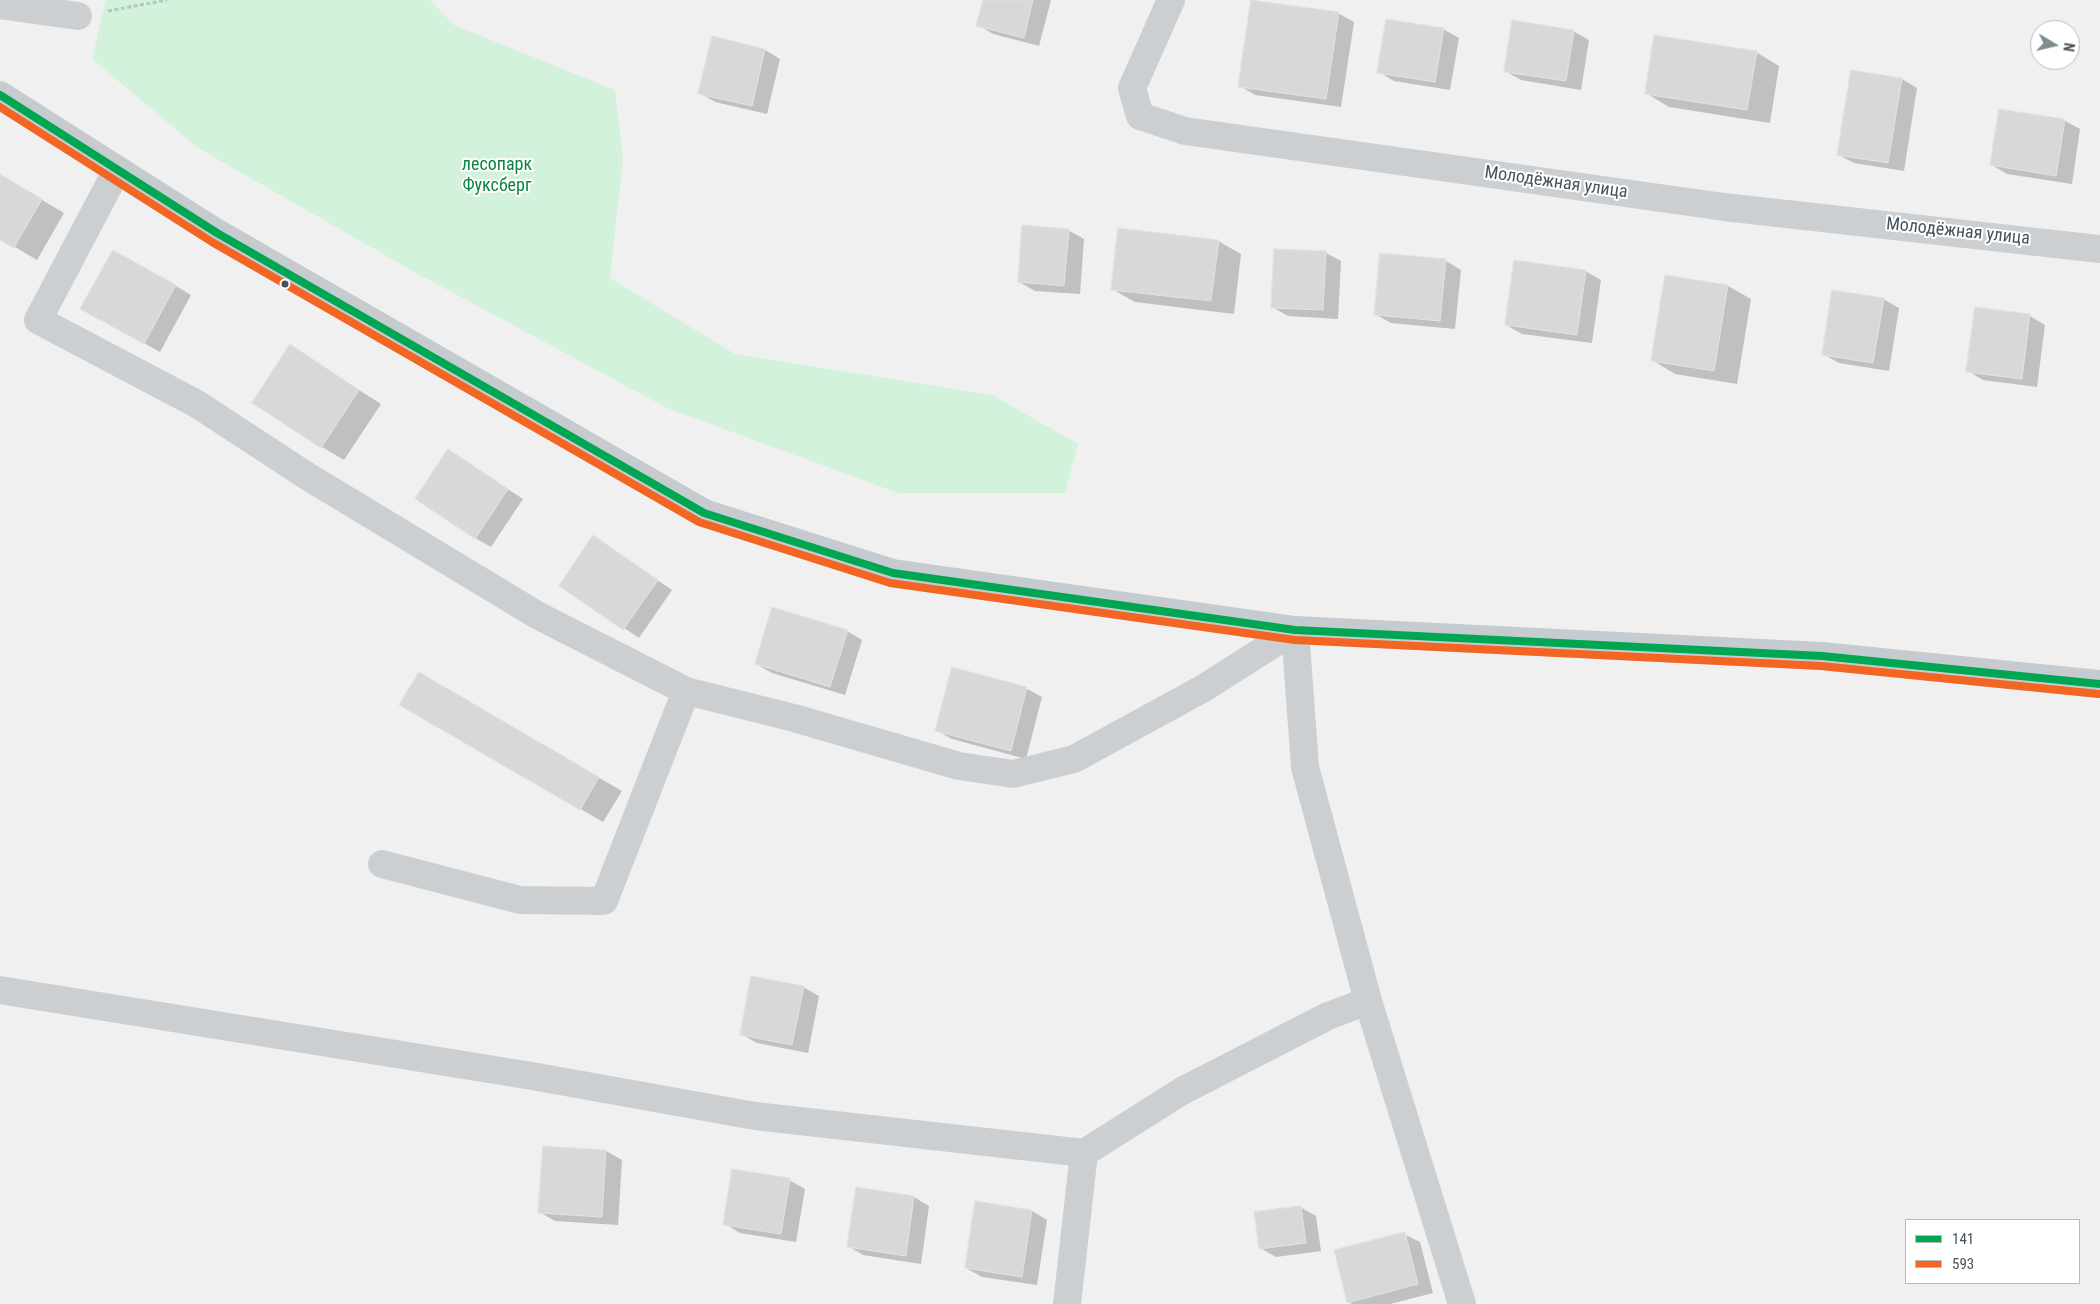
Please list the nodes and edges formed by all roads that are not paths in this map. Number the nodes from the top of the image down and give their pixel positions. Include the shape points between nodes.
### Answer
1 (1170, 0) edge
2 (0, 5) edge
3 (78, 16) road end
4 (0, 95) edge
5 (117, 170) junction
6 (2100, 249) edge
7 (1295, 630) junction
8 (2100, 684) edge
9 (686, 691) junction
10 (382, 864) dead end
11 (0, 990) edge
12 (1368, 1001) junction
13 (1084, 1153) junction
14 (1067, 1304) edge
15 (1462, 1304) edge

1 - 6 street, Молодёжная улица via 1132,88 1140,116 1185,131 1724,207
2 - 3 street
4 - 5 main road
5 - 7 main road via 217,233 704,513 893,573
5 - 9 street via 38,320 197,404 307,476 537,615
7 - 8 main road via 1822,656
7 - 9 street via 1204,688 1074,758 1013,774 960,766
7 - 12 street via 1305,767
9 - 10 street via 604,901 520,900
11 - 13 street via 532,1076 755,1116
12 - 13 street via 1328,1016 1182,1090
12 - 15 street
13 - 14 street

